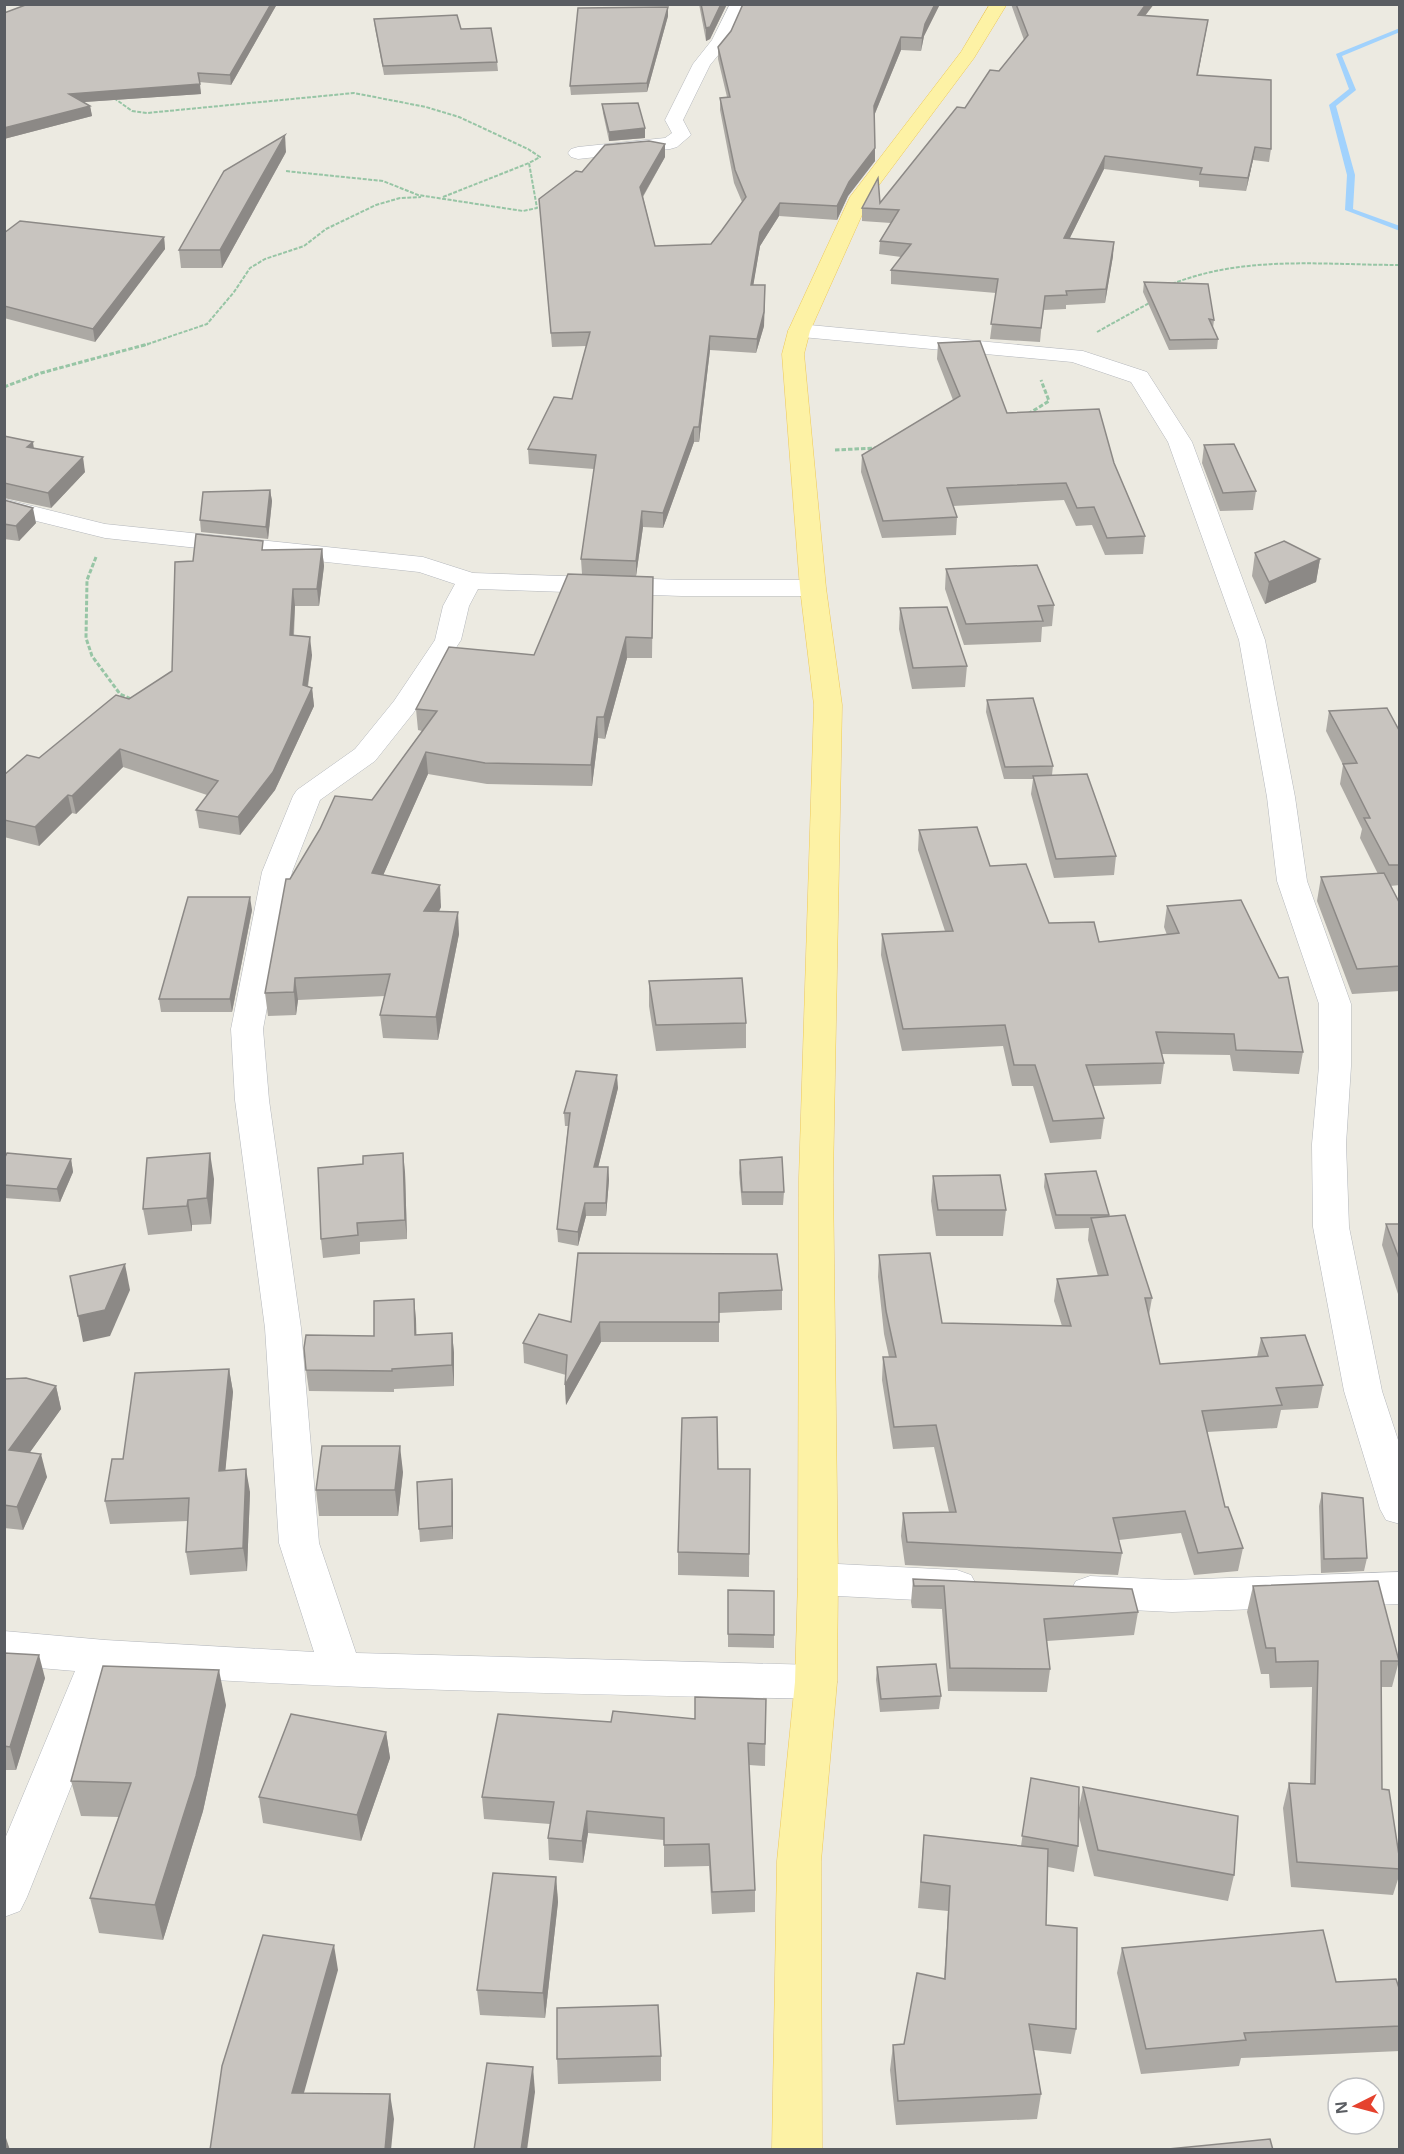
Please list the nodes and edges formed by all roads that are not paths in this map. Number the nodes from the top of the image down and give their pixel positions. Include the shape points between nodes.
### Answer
1 (739, 4) edge
2 (999, 4) edge
3 (578, 153) dead end
4 (799, 331) junction
5 (4, 506) edge
6 (471, 581) junction
7 (813, 588) junction
8 (1400, 1509) edge
9 (818, 1579) junction
10 (995, 1588) edge
11 (1400, 1588) edge
12 (1054, 1591) edge
13 (4, 1648) edge
14 (102, 1657) junction
15 (341, 1670) junction
16 (816, 1682) junction
17 (4, 1897) edge
18 (798, 2150) edge

1 - 3 street via 674,120 682,135 678,140
2 - 4 main road via 968,54 860,197
4 - 7 main road via 793,354
4 - 8 street via 1075,356 1139,377 1180,442 1252,640 1292,881 1335,1004 1329,1144 1331,1227 1363,1390
5 - 6 street via 105,531 423,565
6 - 7 street
6 - 15 street via 456,606 448,640 404,706 365,754 307,796 277,872 247,1029 252,1100 283,1329 299,1543
7 - 9 main road via 828,705 816,1178
9 - 10 street
9 - 16 main road
11 - 12 street via 1172,1596
13 - 14 street
14 - 15 street
14 - 17 street
15 - 16 street
16 - 18 main road via 800,1861

